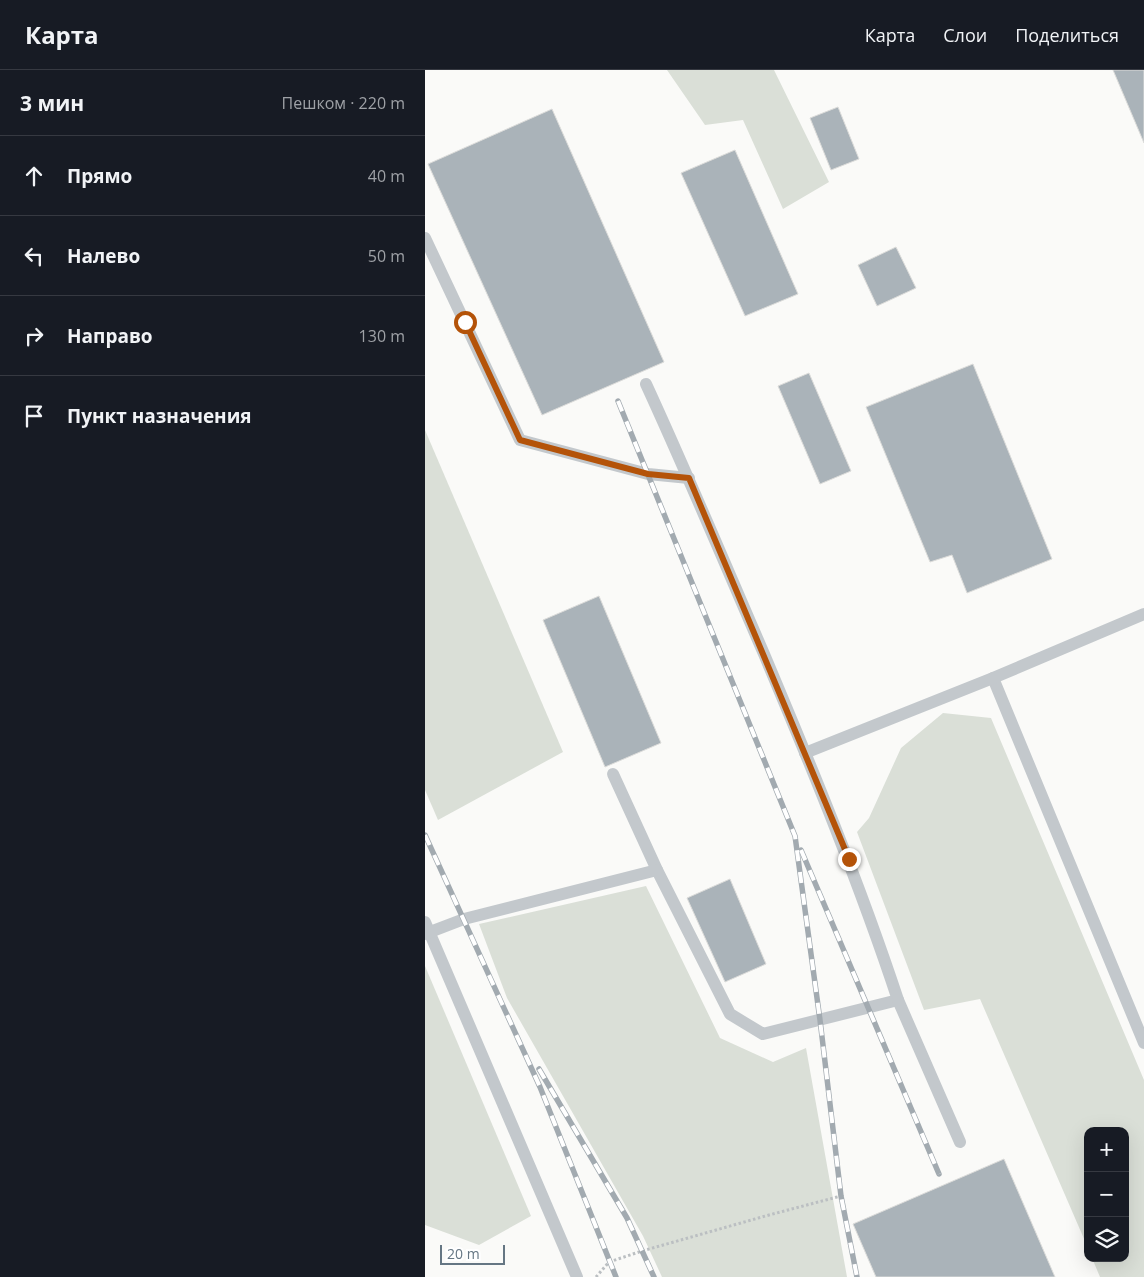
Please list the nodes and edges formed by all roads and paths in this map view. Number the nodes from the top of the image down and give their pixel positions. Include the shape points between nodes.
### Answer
1 (425, 238) edge
2 (646, 384) dead end
3 (689, 478) junction
4 (1144, 614) edge
5 (993, 678) junction
6 (805, 753) junction
7 (613, 774) dead end
8 (657, 870) junction
9 (426, 929) edge
10 (898, 1000) junction
11 (1144, 1043) edge
12 (960, 1142) dead end
13 (841, 1196) dead end
14 (577, 1277) edge
15 (596, 1277) edge

1 - 3 lane via 520,440 648,474
2 - 3 lane
3 - 6 lane
4 - 5 lane
5 - 6 lane
5 - 11 lane
6 - 10 lane via 849,859
7 - 8 lane
8 - 9 lane
8 - 10 lane via 730,1014 763,1034
9 - 14 lane
10 - 12 lane
13 - 15 path via 642,1250 609,1262

